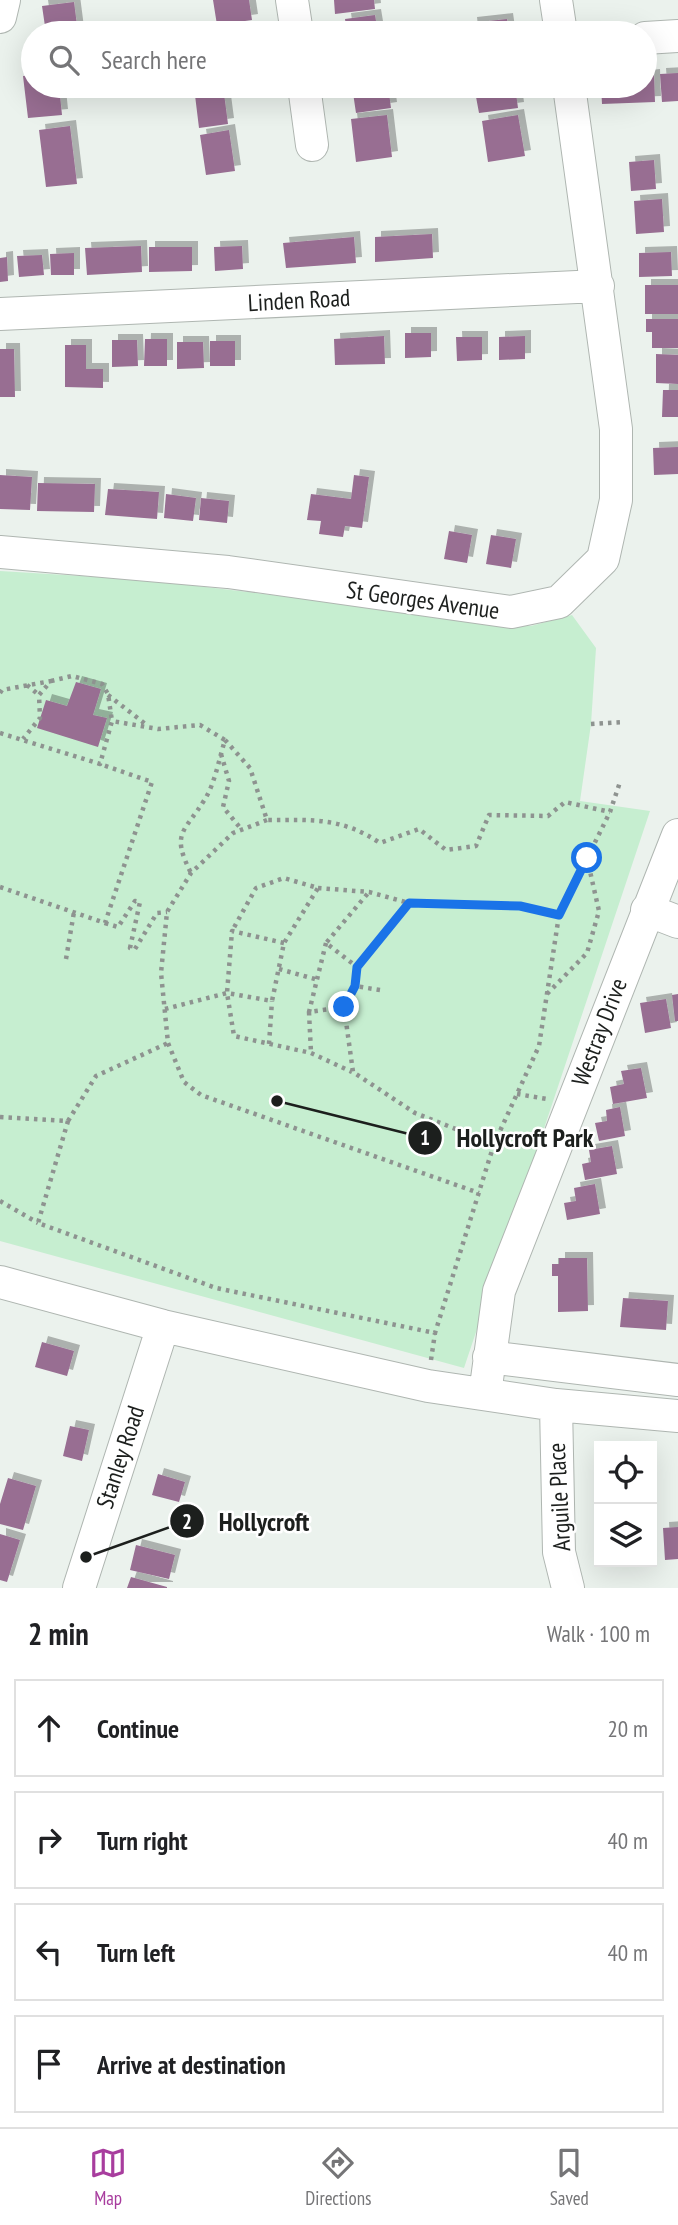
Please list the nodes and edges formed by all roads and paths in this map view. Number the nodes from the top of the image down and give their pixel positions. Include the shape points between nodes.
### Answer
1 (4, 0) edge
2 (292, 0) edge
3 (556, 0) edge
4 (0, 17) edge
5 (295, 21) edge
6 (559, 21) edge
7 (678, 36) edge
8 (657, 37) edge
9 (306, 98) edge
10 (571, 98) edge
11 (312, 145) dead end
12 (598, 286) junction
13 (0, 314) edge
14 (0, 552) edge
15 (51, 681) junction
16 (27, 685) junction
17 (0, 693) edge
18 (108, 694) junction
19 (39, 695) junction
20 (112, 721) junction
21 (624, 722) dead end
22 (591, 724) dead end
23 (151, 728) junction
24 (0, 733) edge
25 (23, 740) junction
26 (225, 740) junction
27 (220, 754) junction
28 (100, 764) junction
29 (620, 782) dead end
30 (610, 812) junction
31 (267, 820) junction
32 (242, 830) junction
33 (678, 835) edge
34 (587, 858) junction
35 (191, 873) junction
36 (0, 887) edge
37 (318, 888) junction
38 (369, 892) junction
39 (409, 903) junction
40 (647, 910) junction
41 (74, 912) junction
42 (167, 912) junction
43 (559, 915) junction
44 (678, 922) edge
45 (106, 923) junction
46 (232, 931) junction
47 (284, 943) junction
48 (326, 943) junction
49 (66, 959) dead end
50 (357, 967) junction
51 (279, 969) junction
52 (315, 978) junction
53 (355, 986) junction
54 (380, 990) dead end
55 (227, 993) junction
56 (547, 995) junction
57 (272, 1001) junction
58 (344, 1007) junction
59 (165, 1009) junction
60 (309, 1012) junction
61 (168, 1043) junction
62 (269, 1044) junction
63 (311, 1053) junction
64 (353, 1072) junction
65 (0, 1117) edge
66 (68, 1121) junction
67 (494, 1144) junction
68 (479, 1192) junction
69 (0, 1201) edge
70 (38, 1223) junction
71 (0, 1282) edge
72 (163, 1326) junction
73 (489, 1357) junction
74 (678, 1380) edge
75 (485, 1394) junction
76 (556, 1405) junction
77 (678, 1416) edge
78 (79, 1588) edge
79 (568, 1588) edge

1 - 4 street
2 - 5 street
3 - 6 street
7 - 8 street
9 - 11 street
10 - 12 street, St Georges Avenue
12 - 13 street, Linden Road
12 - 14 street, St Georges Avenue via 616,429 616,500 603,559 559,602 511,612 228,572
15 - 16 path
15 - 18 path via 72,676 102,684
15 - 19 path
16 - 17 path
16 - 19 path
18 - 20 path
18 - 23 path
19 - 25 path via 40,718
20 - 23 path
20 - 28 path
21 - 22 path
23 - 26 path via 200,725
24 - 25 path
25 - 28 path
26 - 27 path
26 - 31 path via 250,768
27 - 32 path via 229,781 223,807
27 - 35 path via 207,798 182,828 180,851
28 - 45 path via 152,782
29 - 30 path
30 - 31 path via 565,802 548,816 489,814 476,845 446,850 419,829 380,843 358,828 323,820
30 - 34 path
31 - 32 path
32 - 35 path via 233,833
33 - 40 street, Westray Drive
34 - 43 path
34 - 56 path via 599,911 587,953
35 - 42 path
36 - 41 path
37 - 38 path
37 - 46 path via 284,878 256,888
37 - 47 path
38 - 39 path
38 - 48 path
39 - 43 path via 520,906
39 - 50 path
40 - 44 street
40 - 73 street, Westray Drive via 499,1291
41 - 45 path
41 - 49 path
42 - 45 path via 157,913 135,949 130,948 139,902 135,901 118,927
42 - 59 path via 161,973
43 - 56 path
46 - 47 path
46 - 55 path
47 - 51 path
48 - 50 path
48 - 52 path
50 - 53 path
51 - 52 path
51 - 57 path
52 - 60 path
53 - 54 path
53 - 58 path
55 - 57 path
55 - 59 path
55 - 62 path via 234,1036
56 - 67 path via 539,1046
57 - 62 path
58 - 60 path
58 - 64 path
59 - 61 path
60 - 63 path
61 - 66 path via 96,1076
61 - 68 path via 184,1082 201,1095
62 - 63 path
63 - 64 path
64 - 67 path via 415,1113
65 - 66 path
66 - 70 path
67 - 68 path
68 - 70 path via 435,1332 216,1288
69 - 70 path
71 - 72 street
72 - 75 street
72 - 78 street, Stanley Road
73 - 74 street
73 - 75 street, Westray Drive
75 - 76 street
76 - 77 street
76 - 79 street, Arguile Place via 559,1552

